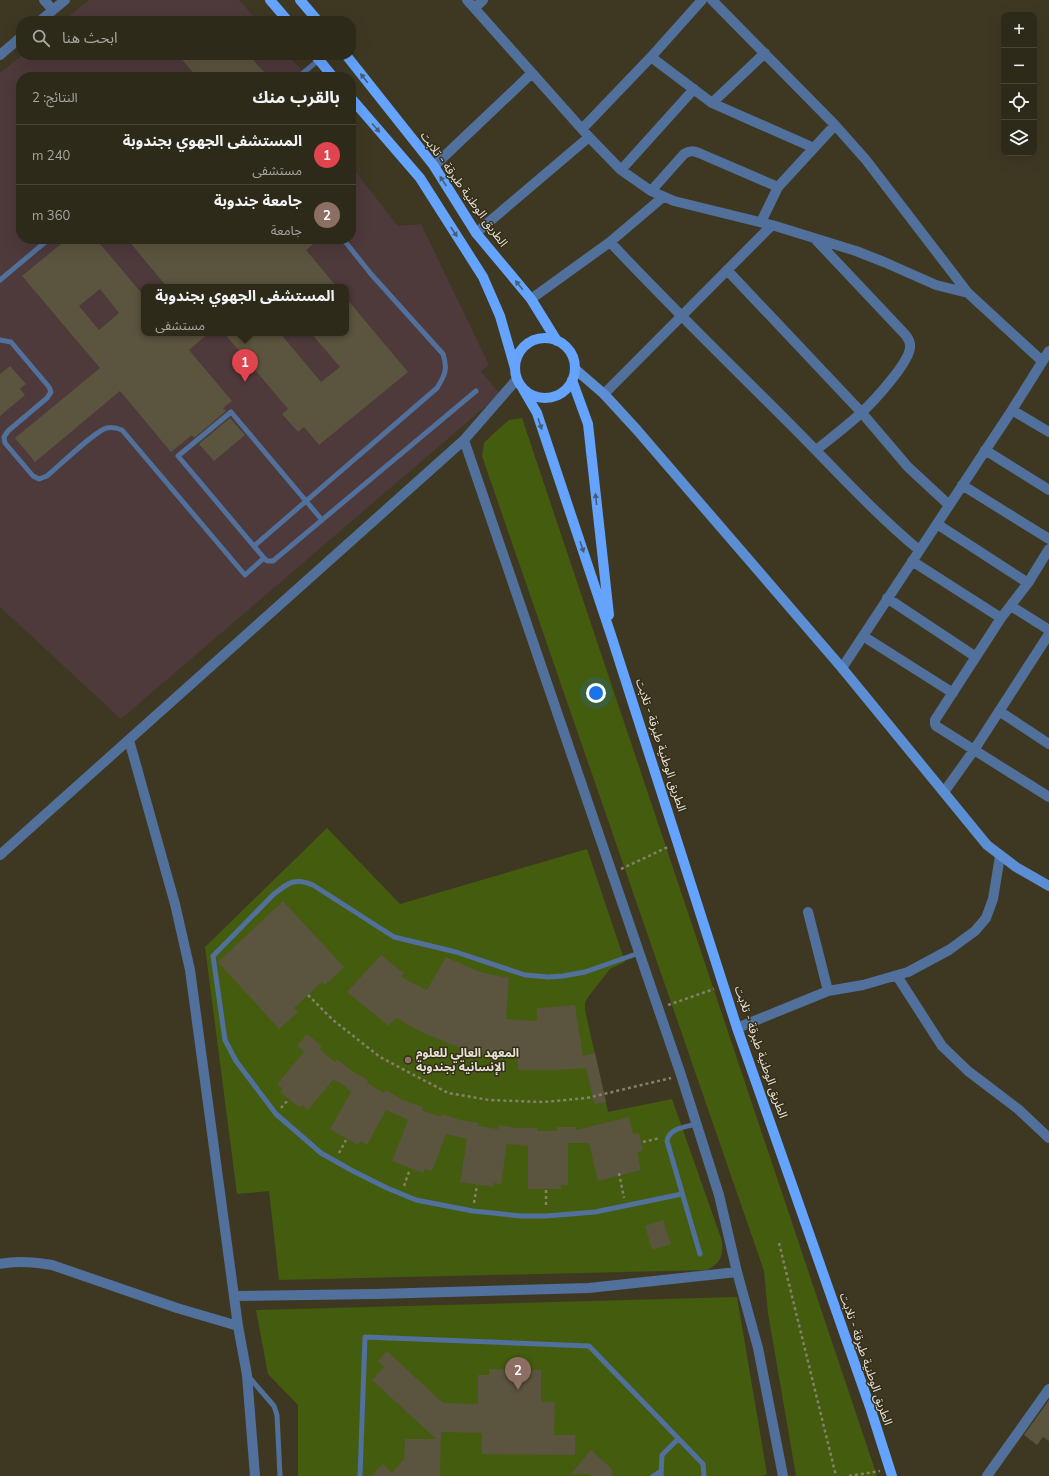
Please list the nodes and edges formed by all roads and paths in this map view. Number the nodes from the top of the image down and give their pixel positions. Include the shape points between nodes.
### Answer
1 (44, 0) edge
2 (65, 0) edge
3 (270, 0) edge
4 (300, 0) edge
5 (467, 0) edge
6 (483, 0) edge
7 (702, 0) edge
8 (712, 0) edge
9 (475, 8) junction
10 (53, 10) junction
11 (46, 16) edge
12 (284, 16) edge
13 (314, 16) edge
14 (16, 41) edge
15 (764, 53) junction
16 (0, 54) edge
17 (651, 58) junction
18 (316, 60) edge
19 (321, 60) edge
20 (350, 60) edge
21 (303, 72) edge
22 (330, 72) edge
23 (532, 73) junction
24 (694, 89) junction
25 (712, 103) junction
26 (356, 104) edge
27 (835, 125) junction
28 (585, 133) junction
29 (814, 148) junction
30 (434, 166) junction
31 (621, 170) junction
32 (778, 187) junction
33 (651, 191) junction
34 (663, 197) junction
35 (761, 222) junction
36 (772, 225) junction
37 (476, 232) junction
38 (814, 238) junction
39 (610, 242) junction
40 (43, 244) edge
41 (347, 244) edge
42 (727, 270) junction
43 (0, 280) edge
44 (968, 294) junction
45 (531, 299) junction
46 (682, 316) junction
47 (0, 340) edge
48 (557, 341) junction
49 (1049, 351) edge
50 (1042, 362) junction
51 (515, 368) junction
52 (575, 369) junction
53 (517, 379) junction
54 (572, 380) junction
55 (523, 389) junction
56 (476, 391) dead end
57 (604, 394) junction
58 (1012, 410) junction
59 (862, 413) junction
60 (1049, 432) edge
61 (464, 440) junction
62 (816, 450) junction
63 (985, 450) junction
64 (962, 485) junction
65 (1049, 490) edge
66 (306, 501) junction
67 (949, 505) junction
68 (322, 520) junction
69 (937, 524) junction
70 (1049, 539) edge
71 (254, 546) junction
72 (1049, 549) edge
73 (919, 550) junction
74 (264, 558) junction
75 (912, 561) junction
76 (1028, 583) junction
77 (888, 598) junction
78 (1011, 606) junction
79 (1001, 618) junction
80 (1049, 630) edge
81 (1049, 634) edge
82 (611, 635) junction
83 (863, 636) junction
84 (976, 657) junction
85 (842, 668) junction
86 (953, 693) junction
87 (999, 711) junction
88 (129, 740) junction
89 (1049, 744) edge
90 (974, 750) junction
91 (944, 792) junction
92 (1049, 797) edge
93 (679, 842) junction
94 (0, 855) edge
95 (1000, 856) junction
96 (612, 873) junction
97 (1049, 886) edge
98 (808, 912) dead end
99 (639, 953) junction
100 (897, 976) junction
101 (724, 986) junction
102 (828, 991) junction
103 (308, 995) dead end
104 (658, 1008) junction
105 (738, 1028) junction
106 (681, 1075) junction
107 (697, 1124) junction
108 (668, 1136) junction
109 (1049, 1138) edge
110 (346, 1140) dead end
111 (644, 1142) dead end
112 (334, 1161) junction
113 (410, 1169) dead end
114 (618, 1173) dead end
115 (477, 1185) dead end
116 (546, 1190) dead end
117 (401, 1194) junction
118 (682, 1194) junction
119 (626, 1206) junction
120 (473, 1211) junction
121 (546, 1216) junction
122 (779, 1243) dead end
123 (700, 1254) dead end
124 (0, 1264) edge
125 (737, 1272) junction
126 (235, 1296) junction
127 (238, 1326) junction
128 (247, 1375) junction
129 (1049, 1389) edge
130 (678, 1439) junction
131 (891, 1473) edge
132 (661, 1474) edge
133 (782, 1475) edge
134 (255, 1476) edge
135 (280, 1476) edge
136 (360, 1476) edge
137 (653, 1476) edge
138 (704, 1476) edge
139 (836, 1476) edge
140 (849, 1476) edge
141 (987, 1476) edge

1 - 10 street
2 - 10 street
3 - 12 main road
4 - 13 main road
5 - 9 street
6 - 9 street
7 - 17 street
8 - 15 street
9 - 23 street
10 - 11 street
14 - 16 street
15 - 25 street
15 - 27 street
17 - 24 street
17 - 28 street
18 - 21 lane
19 - 22 main road
30 -> 20 main road, الطريق الوطنية طبرقة - تلابت
23 - 28 street
23 - 30 street
24 - 25 street
24 - 31 street
25 - 29 street
26 -> 51 main road via 420,178 483,277 500,316
27 - 29 street
27 - 44 street via 866,160
28 - 31 street
28 - 37 street
29 - 32 street
37 -> 30 main road, الطريق الوطنية طبرقة - تلابت
31 - 33 street
32 - 33 street via 699,152 688,151
32 - 35 street
33 - 34 street
34 - 35 street
34 - 39 street
35 - 36 street
36 - 38 street
36 - 42 street
45 -> 37 main road, الطريق الوطنية طبرقة - تلابت
38 - 44 street via 868,256 936,285
38 - 59 street via 910,342 907,358 900,370
39 - 45 street
39 - 46 street
40 - 43 lane
41 - 66 lane via 443,354 446,365 444,377 437,388
42 - 46 street
42 - 59 street
44 - 50 street
45 - 48 main road, الطريق الوطنية طبرقة - تلابت
46 - 57 street
46 - 62 street
47 - 74 lane via 11,342 50,387 51,392 46,398 4,437 5,443 33,476 39,479 47,476 96,433 106,428 122,430 245,575
48 - 51 main road via 547,338 529,343 516,358
48 - 52 main road via 570,352
49 - 50 street
50 - 58 street
51 - 53 main road
52 - 54 main road
52 - 57 street
53 - 55 main road
53 - 61 street
54 - 55 main road via 567,388 550,398 531,395
82 -> 54 main road, الطريق الوطنية طبرقة - تلابت via 588,424
55 -> 82 main road, الطريق الوطنية طبرقة - تلابت via 537,413
56 - 68 lane
57 - 85 street
58 - 60 street
58 - 63 street
59 - 62 street
59 - 67 street via 908,467
61 - 88 street
61 - 96 street
62 - 73 street via 844,482
63 - 64 street
63 - 65 street
64 - 67 street
64 - 70 street
66 - 68 lane
66 - 71 lane
66 - 71 lane via 231,412 178,456
67 - 69 street
68 - 74 lane via 273,561
69 - 73 street
69 - 76 street
71 - 74 lane
72 - 76 street
73 - 75 street
75 - 77 street
75 - 79 street
76 - 78 street
77 - 83 street
77 - 84 street
78 - 79 street
78 - 80 street
79 - 84 street
81 - 87 street
82 - 93 main road, الطريق الوطنية طبرقة - تلابت
83 - 85 street
83 - 86 street
84 - 86 street
85 - 91 street
86 - 90 street via 935,720 935,724
87 - 89 street
87 - 90 street
88 - 94 street
88 - 126 street via 175,904 190,970
90 - 91 street
90 - 92 street
91 - 95 street via 987,845
93 - 96 path
93 - 101 main road, الطريق الوطنية طبرقة - تلابت
95 - 97 street
95 - 100 street via 993,900 982,924 949,950 920,967
96 - 99 street
98 - 102 street
99 - 104 street
99 - 112 lane via 585,972 548,977 525,975 456,952 394,937 304,881 285,886 213,956 225,1040 236,1061 276,1114
100 - 102 street
100 - 109 street via 942,1046 968,1071
101 - 104 path
101 - 105 main road, الطريق الوطنية طبرقة - تلابت
102 - 105 street
103 - 106 path via 333,1020 380,1057 448,1092 489,1100 543,1102 587,1098
104 - 106 street
105 - 131 main road, الطريق الوطنية طبرقة - تلابت
106 - 107 street
107 - 108 lane via 676,1130
107 - 125 street via 720,1195
108 - 111 path
108 - 118 lane via 667,1142
110 - 112 path
112 - 117 lane
113 - 117 path
114 - 119 path
115 - 120 path
116 - 121 path
117 - 120 lane via 416,1200
118 - 119 lane
118 - 123 lane
119 - 121 lane via 595,1212
120 - 121 lane
122 - 139 path
124 - 127 street via 19,1261 52,1265
125 - 126 street via 589,1288
125 - 133 street via 758,1348
126 - 127 street
127 - 128 street
128 - 134 street
128 - 135 lane via 274,1406 277,1414
129 - 141 street
130 - 132 lane via 662,1455
130 - 136 lane via 589,1346 365,1337
130 - 138 lane via 703,1464
131 - 140 path
132 - 137 lane

